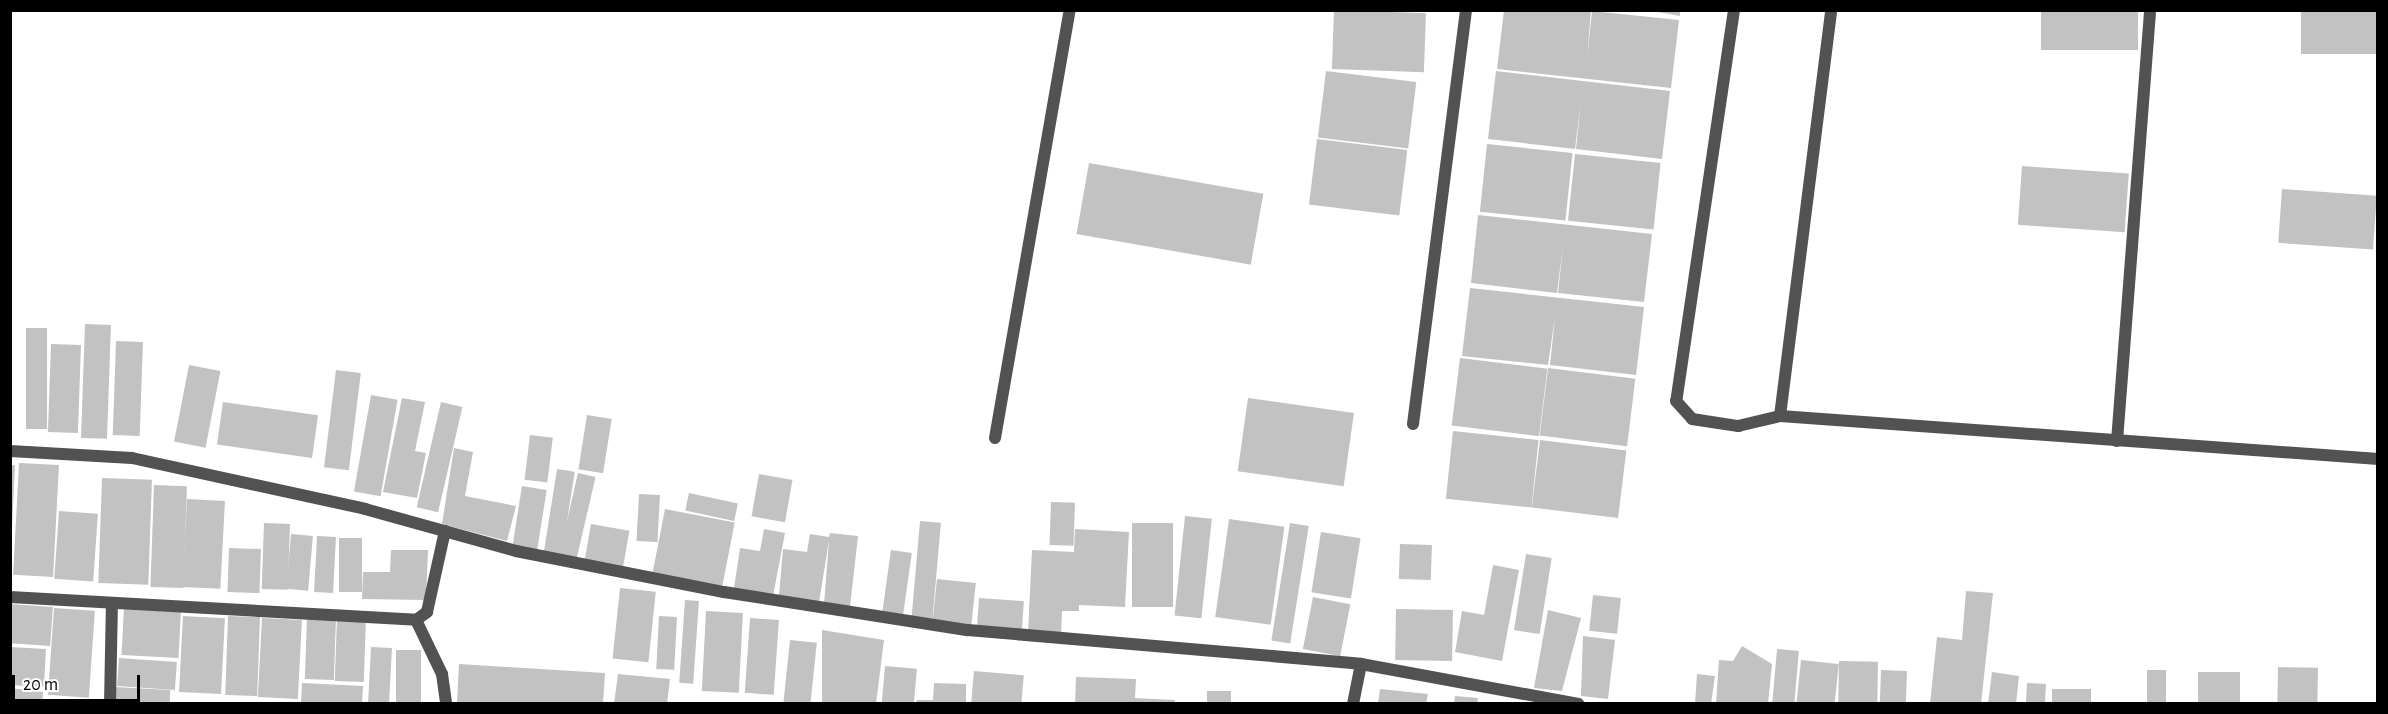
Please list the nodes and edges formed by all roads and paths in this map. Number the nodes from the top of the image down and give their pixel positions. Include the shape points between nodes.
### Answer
1 (1070, 10) edge
2 (1466, 10) edge
3 (1734, 10) edge
4 (1831, 10) edge
5 (2150, 10) edge
6 (1780, 416) junction
7 (1413, 424) dead end
8 (995, 438) dead end
9 (2117, 441) junction
10 (10, 450) edge
11 (2378, 459) edge
12 (445, 531) junction
13 (10, 597) edge
14 (112, 604) junction
15 (416, 620) junction
16 (1361, 664) junction
17 (110, 704) edge
18 (446, 704) edge
19 (1353, 704) edge
20 (1578, 704) edge

1 - 8 street
2 - 7 street
3 - 6 street via 1676,401 1692,419 1738,426
4 - 6 street
5 - 9 street
6 - 9 street
9 - 11 street
10 - 12 street via 132,458 365,509
12 - 15 street via 427,612
12 - 16 street via 516,551 724,592 956,628
13 - 14 street
14 - 15 street
14 - 17 street
15 - 18 street via 442,674
16 - 19 street
16 - 20 street

